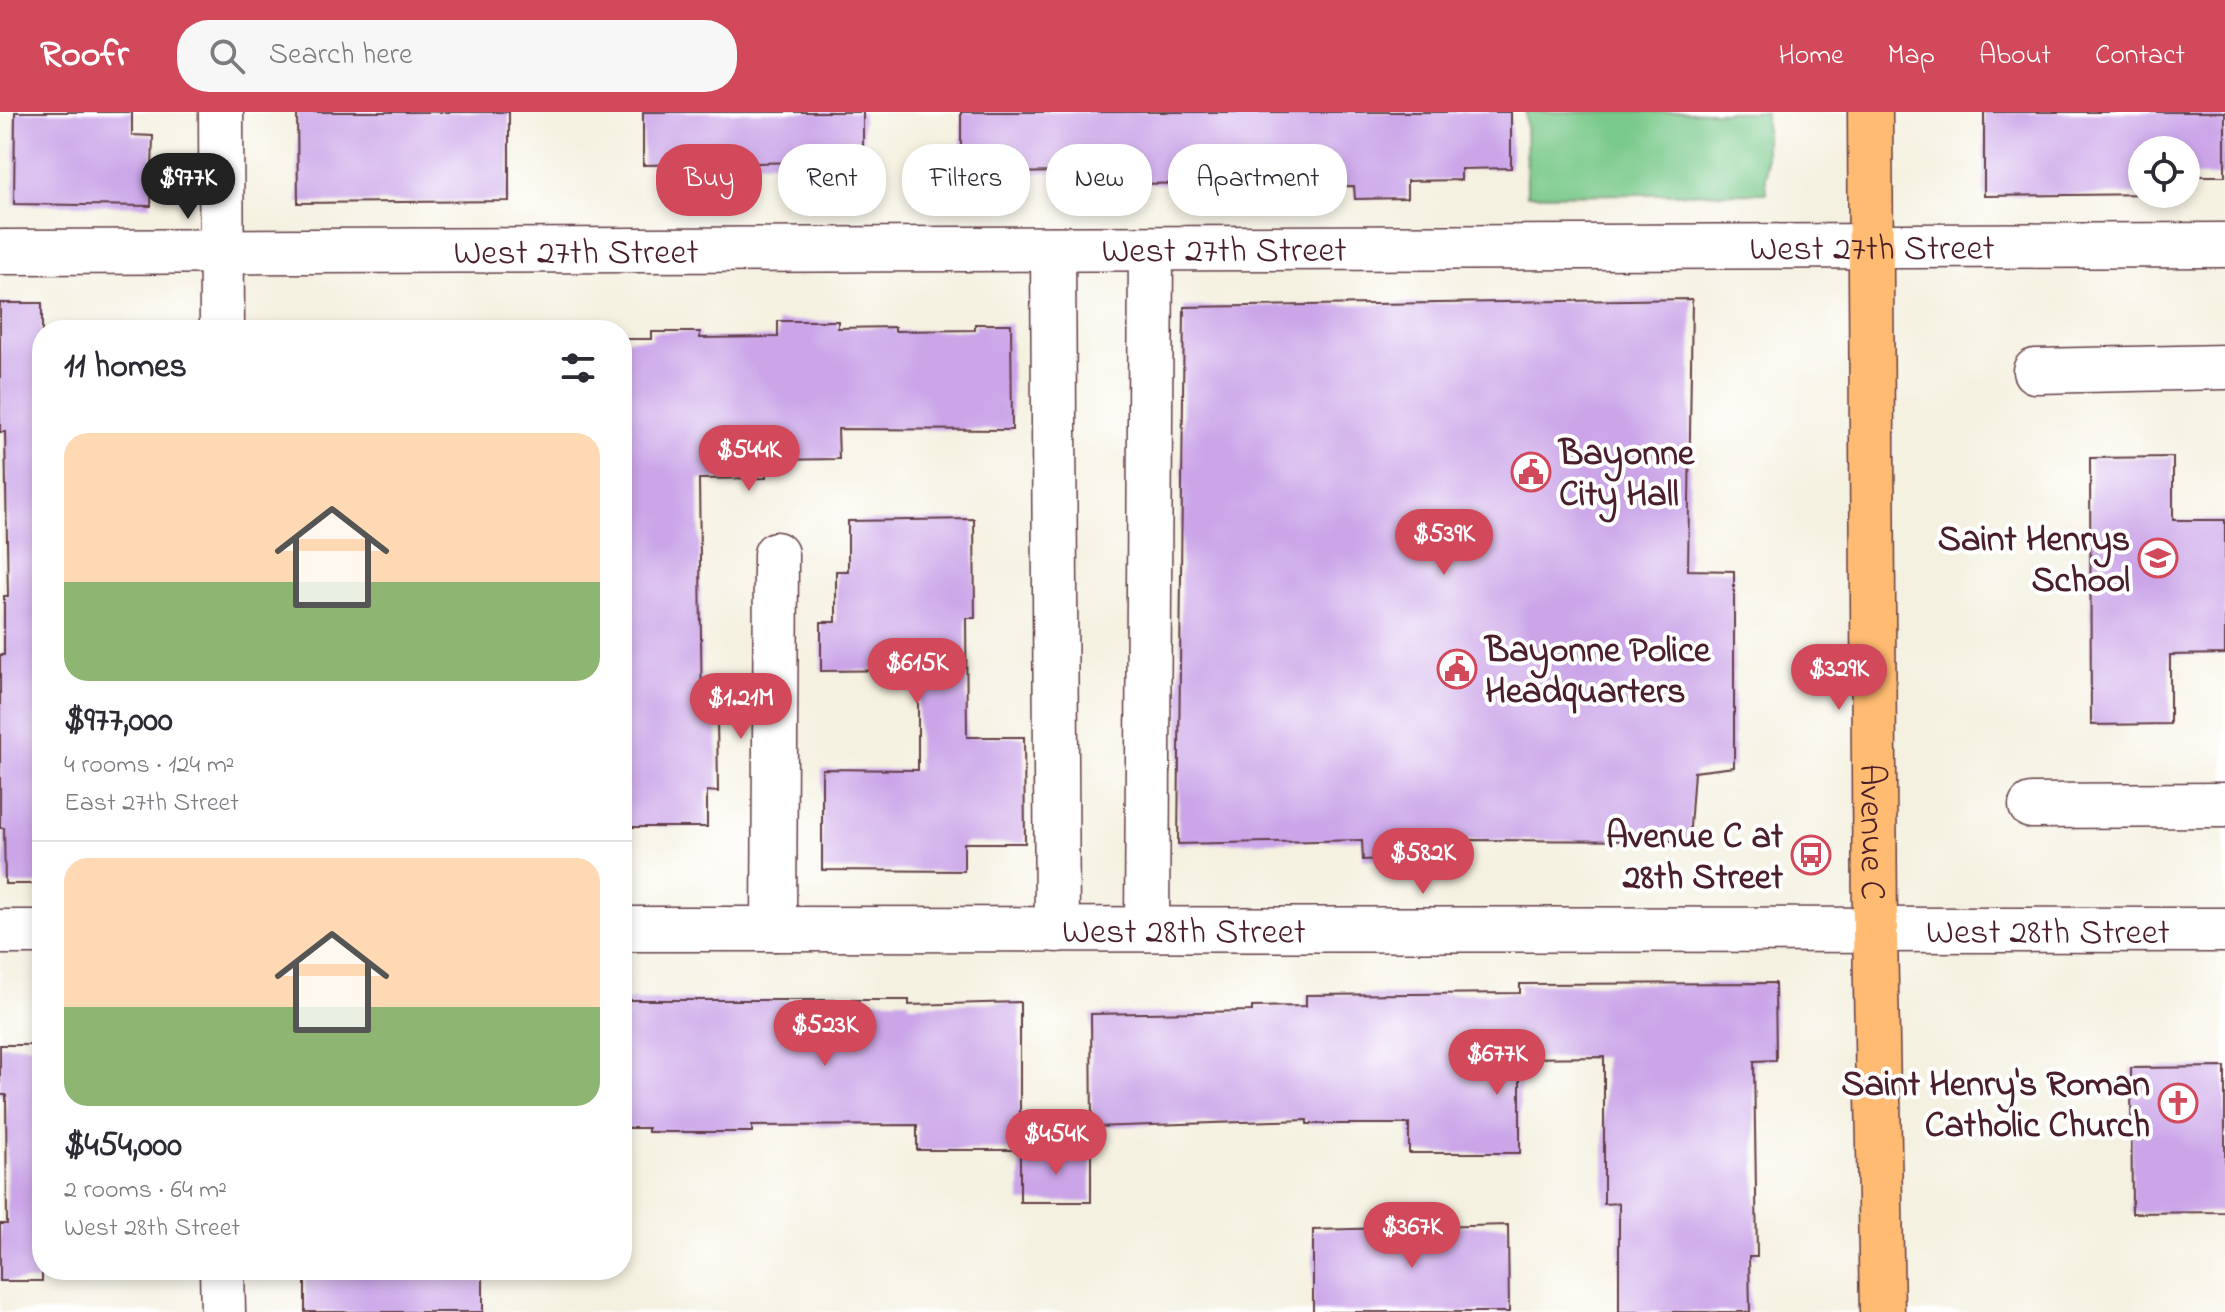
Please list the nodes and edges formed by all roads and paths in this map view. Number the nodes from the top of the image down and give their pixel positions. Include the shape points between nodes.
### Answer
1 (221, 112) edge
2 (1870, 112) edge
3 (2225, 245) edge
4 (1869, 246) junction
5 (1053, 249) junction
6 (1151, 250) junction
7 (0, 252) edge
8 (223, 252) junction
9 (222, 320) edge
10 (2225, 367) edge
11 (2035, 371) dead end
12 (776, 554) dead end
13 (2225, 805) edge
14 (2031, 806) dead end
15 (632, 929) edge
16 (774, 929) junction
17 (1147, 929) junction
18 (1057, 930) junction
19 (2225, 930) edge
20 (1875, 931) junction
21 (0, 932) edge
22 (32, 932) edge
23 (222, 1280) edge
24 (223, 1312) edge
25 (1882, 1312) edge

1 - 8 street
2 - 4 main road, Avenue C
3 - 4 street, West 27th Street
4 - 6 street, West 27th Street
4 - 20 main road, Avenue C
5 - 6 street, West 27th Street
5 - 8 street, West 27th Street
5 - 18 street
6 - 17 street
7 - 8 street, West 27th Street
8 - 9 street
10 - 11 street
12 - 16 street
13 - 14 street
15 - 16 street, West 28th Street
16 - 18 street, West 28th Street
17 - 18 street, West 28th Street
17 - 20 street, West 28th Street
19 - 20 street, West 28th Street
20 - 25 main road, Avenue C
21 - 22 street
23 - 24 street

